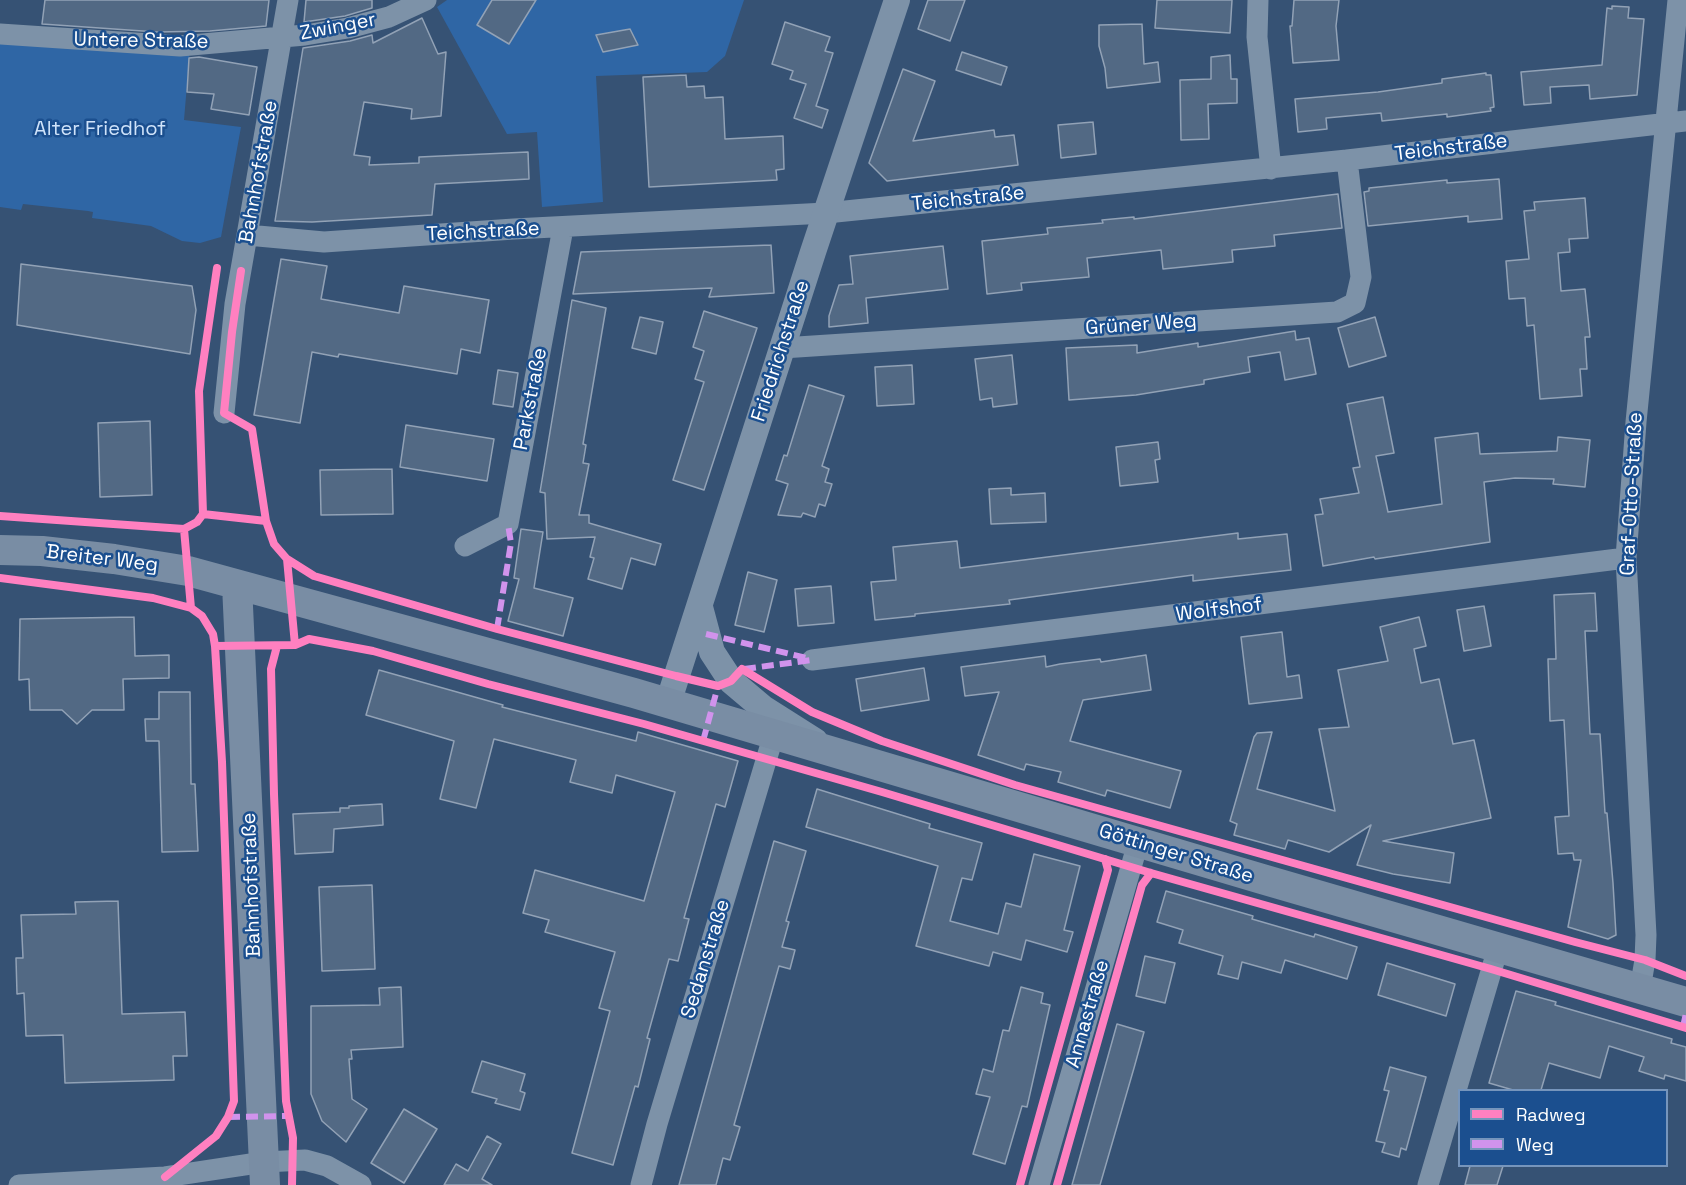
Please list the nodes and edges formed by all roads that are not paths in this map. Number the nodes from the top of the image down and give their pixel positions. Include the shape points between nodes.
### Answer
1 (288, 0) edge
2 (426, 0) edge
3 (897, 0) edge
4 (1258, 0) edge
5 (1678, 0) edge
6 (0, 34) edge
7 (283, 37) junction
8 (1686, 121) edge
9 (1665, 123) junction
10 (1347, 160) junction
11 (1271, 169) junction
12 (826, 213) junction
13 (563, 228) junction
14 (247, 235) junction
15 (782, 348) junction
16 (224, 413) dead end
17 (0, 541) edge
18 (465, 546) dead end
19 (0, 550) edge
20 (42, 551) junction
21 (1626, 558) junction
22 (237, 585) junction
23 (699, 606) junction
24 (812, 660) dead end
25 (668, 703) junction
26 (774, 734) junction
27 (833, 752) junction
28 (1138, 843) junction
29 (1498, 948) junction
30 (1640, 989) junction
31 (1686, 1002) edge
32 (264, 1174) edge
33 (19, 1185) edge
34 (361, 1185) edge
35 (642, 1185) edge
36 (1039, 1185) edge
37 (1428, 1185) edge

1 - 7 street, Bahnhofstraße
2 - 7 street, Zwinger via 379,20
3 - 12 street, Friedrichstraße
4 - 11 street via 1257,37
5 - 9 street, Graf-Otto-Straße
6 - 7 street, Untere Straße via 180,46
7 - 14 street, Bahnhofstraße
8 - 9 street, Teichstraße
9 - 10 street, Teichstraße
9 - 21 street, Graf-Otto-Straße
10 - 11 street, Teichstraße
10 - 15 street, Grüner Weg via 1361,277 1354,303 1337,312
11 - 12 street, Teichstraße
12 - 13 street, Teichstraße
12 - 15 street, Friedrichstraße
13 - 14 street, Teichstraße via 324,242
13 - 18 street, Parkstraße via 508,524
14 - 16 street, Bahnhofstraße
15 - 23 street, Friedrichstraße
17 - 20 main road
19 - 20 main road, Breiter Weg
20 - 22 main road, Breiter Weg via 188,571
21 - 24 street, Wolfshof
21 - 30 street, Graf-Otto-Straße via 1646,935
22 - 25 main road, Breiter Weg
22 - 32 main road, Bahnhofstraße
23 - 25 street, Friedrichstraße
23 - 27 street via 712,652 731,681 764,708
25 - 26 main road, Göttinger Straße
26 - 27 main road, Göttinger Straße
26 - 35 street, Sedanstraße
27 - 28 main road, Göttinger Straße
28 - 29 main road, Göttinger Straße
28 - 36 street, Annastraße
29 - 30 main road, Göttinger Straße
29 - 37 street
30 - 31 main road, Göttinger Straße
32 - 33 street
32 - 34 street via 305,1160 327,1166

